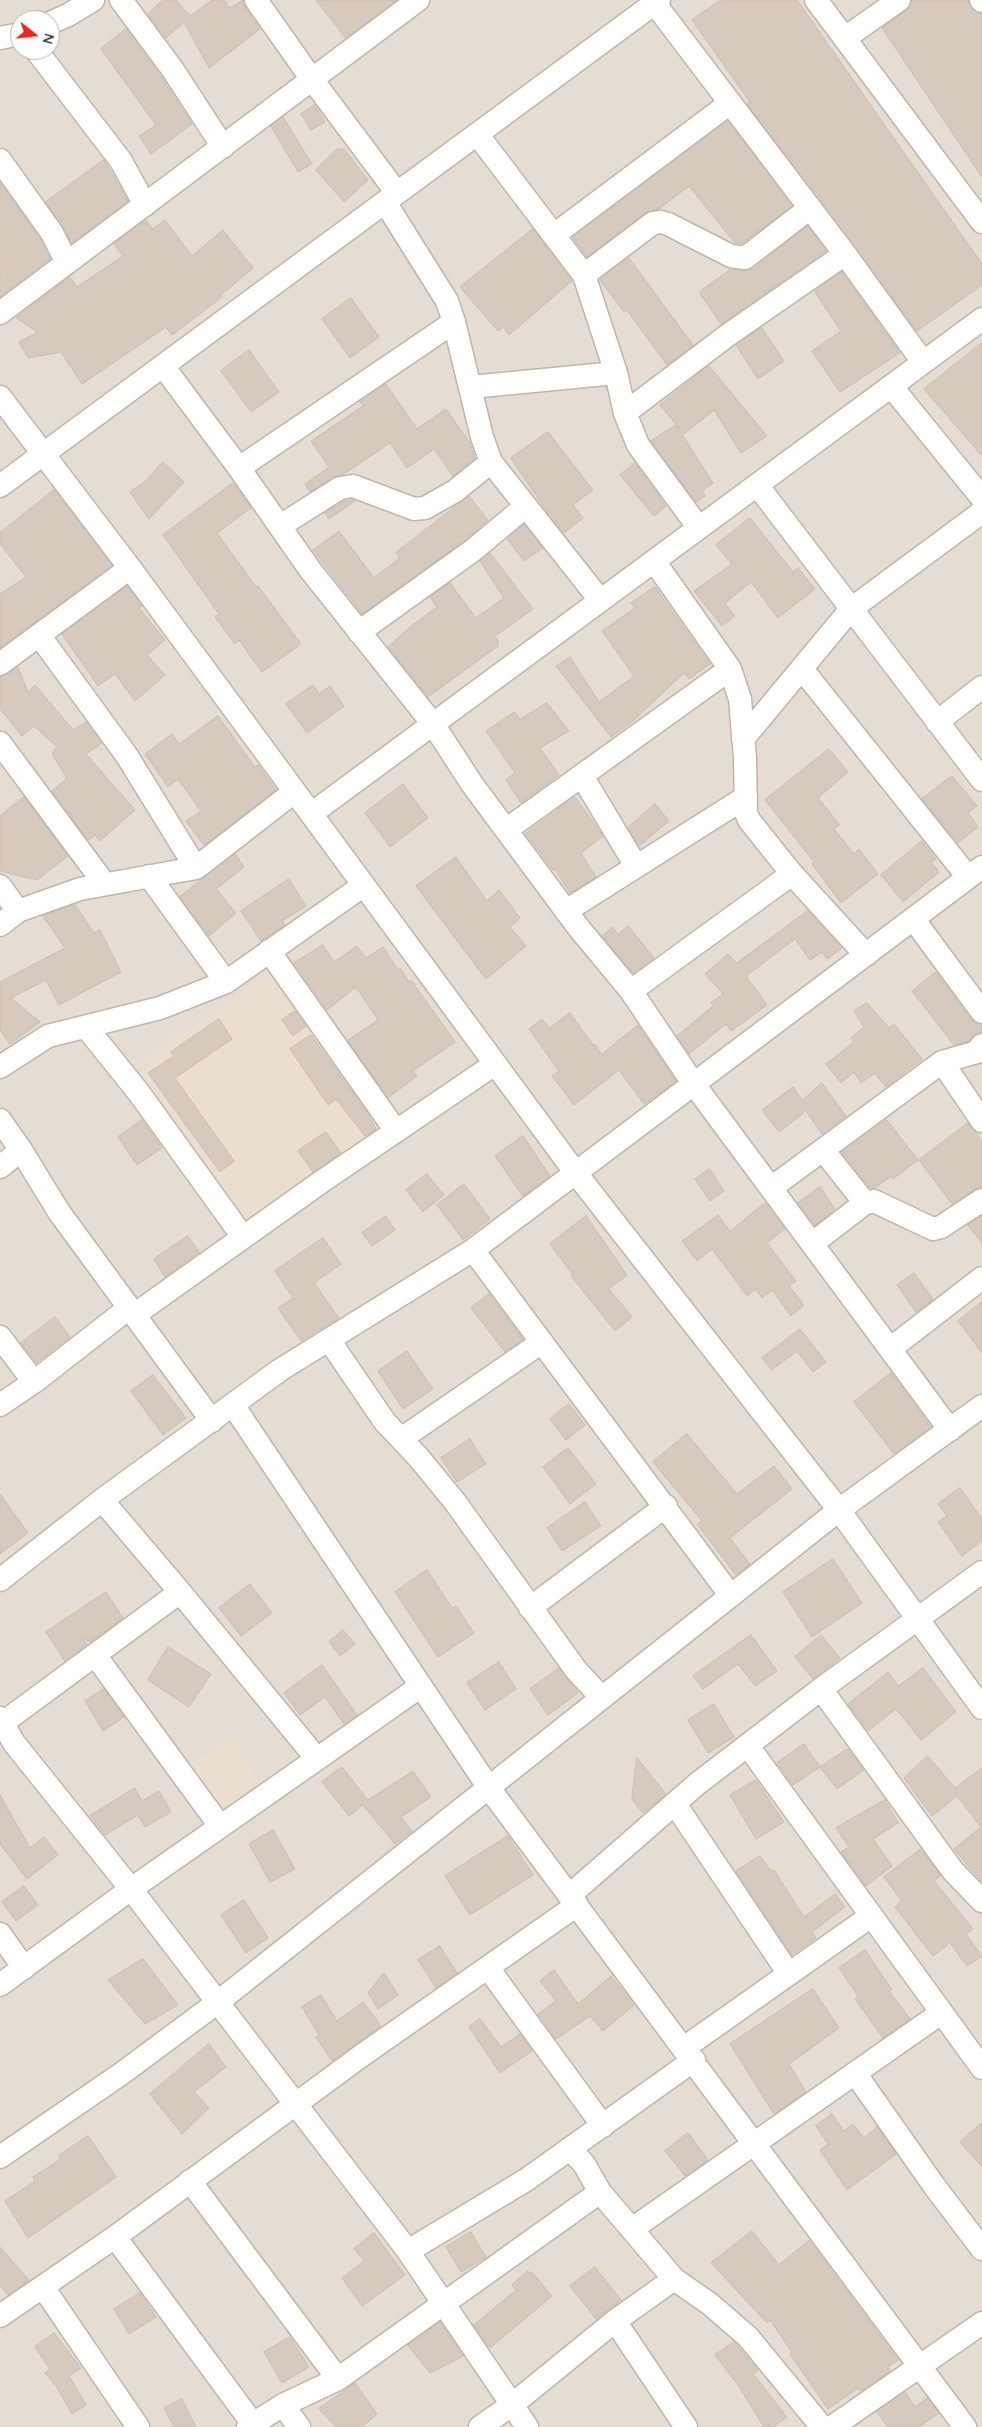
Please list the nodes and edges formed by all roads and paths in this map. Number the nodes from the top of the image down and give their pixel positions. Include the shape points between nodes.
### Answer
1 (93, 0) edge
2 (121, 0) edge
3 (256, 0) edge
4 (418, 0) edge
5 (816, 0) edge
6 (898, 0) edge
7 (655, 1) edge
8 (60, 12) edge
9 (845, 38) junction
10 (44, 60) edge
11 (311, 78) junction
12 (730, 102) junction
13 (477, 134) junction
14 (223, 147) junction
15 (0, 160) edge
16 (391, 198) junction
17 (146, 205) junction
18 (810, 208) junction
19 (978, 209) edge
20 (554, 235) junction
21 (845, 254) junction
22 (67, 263) junction
23 (584, 275) junction
24 (0, 313) edge
25 (982, 319) edge
26 (454, 322) junction
27 (923, 362) junction
28 (163, 366) junction
29 (616, 373) junction
30 (892, 386) junction
31 (471, 387) junction
32 (0, 397) edge
33 (625, 413) junction
34 (43, 454) junction
35 (491, 462) junction
36 (239, 468) junction
37 (757, 485) junction
38 (0, 486) edge
39 (982, 498) edge
40 (526, 506) junction
41 (982, 512) edge
42 (280, 526) junction
43 (698, 528) junction
44 (654, 561) junction
45 (130, 568) junction
46 (600, 600) junction
47 (851, 609) junction
48 (359, 632) junction
49 (40, 635) junction
50 (0, 664) edge
51 (730, 669) junction
52 (802, 669) junction
53 (982, 687) edge
54 (937, 722) junction
55 (433, 724) junction
56 (743, 739) junction
57 (0, 743) edge
58 (582, 776) junction
59 (982, 780) edge
60 (294, 792) junction
61 (746, 797) junction
62 (311, 814) junction
63 (506, 830) junction
64 (636, 866) junction
65 (196, 868) junction
66 (975, 872) edge
67 (792, 874) junction
68 (148, 876) junction
69 (104, 884) junction
70 (0, 886) edge
71 (364, 886) junction
72 (18, 911) junction
73 (566, 911) junction
74 (914, 920) junction
75 (0, 925) edge
76 (269, 951) junction
77 (866, 955) junction
78 (226, 982) junction
79 (631, 991) junction
80 (982, 1012) edge
81 (86, 1027) junction
82 (982, 1045) edge
83 (942, 1062) junction
84 (495, 1064) junction
85 (0, 1067) edge
86 (693, 1083) junction
87 (0, 1120) edge
88 (982, 1121) edge
89 (396, 1131) junction
90 (22, 1150) junction
91 (823, 1150) junction
92 (0, 1166) edge
93 (575, 1172) junction
94 (771, 1188) junction
95 (982, 1200) edge
96 (865, 1203) junction
97 (243, 1237) junction
98 (813, 1243) junction
99 (473, 1250) junction
100 (982, 1278) edge
101 (131, 1312) junction
102 (0, 1337) edge
103 (329, 1340) junction
104 (542, 1342) junction
105 (890, 1349) junction
106 (34, 1382) junction
107 (0, 1405) edge
108 (233, 1405) junction
109 (982, 1406) edge
110 (212, 1421) junction
111 (950, 1430) junction
112 (401, 1438) junction
113 (102, 1500) junction
114 (666, 1506) junction
115 (839, 1510) junction
116 (982, 1572) edge
117 (0, 1580) edge
118 (180, 1592) junction
119 (731, 1596) junction
120 (530, 1608) junction
121 (918, 1619) junction
122 (94, 1655) junction
123 (421, 1686) junction
124 (821, 1689) junction
125 (602, 1698) junction
126 (982, 1708) edge
127 (2, 1720) edge
128 (748, 1746) junction
129 (7, 1747) edge
130 (316, 1760) junction
131 (489, 1788) junction
132 (674, 1804) junction
133 (220, 1826) junction
134 (131, 1889) junction
135 (573, 1900) junction
136 (982, 1901) edge
137 (872, 1916) junction
138 (0, 1934) edge
139 (24, 1968) junction
140 (488, 1968) junction
141 (789, 1974) junction
142 (0, 1985) edge
143 (218, 2002) junction
144 (941, 2013) junction
145 (689, 2054) junction
146 (980, 2063) edge
147 (855, 2073) junction
148 (296, 2104) junction
149 (603, 2126) junction
150 (755, 2142) junction
151 (570, 2149) junction
152 (0, 2157) edge
153 (190, 2181) junction
154 (600, 2192) junction
155 (632, 2228) junction
156 (115, 2237) junction
157 (982, 2249) edge
158 (408, 2251) junction
159 (674, 2279) junction
160 (43, 2287) junction
161 (445, 2303) junction
162 (0, 2316) edge
163 (615, 2321) junction
164 (982, 2323) edge
165 (921, 2366) junction
166 (338, 2378) junction
167 (283, 2404) junction
168 (513, 2404) junction
169 (251, 2426) edge
170 (138, 2427) edge
171 (299, 2427) edge
172 (480, 2427) edge
173 (527, 2427) edge
174 (686, 2427) edge
175 (822, 2427) edge
176 (832, 2427) edge
177 (965, 2427) edge

1 - 8 street
2 - 14 street via 173,70
3 - 11 street
4 - 11 street
5 - 9 street
6 - 9 street
7 - 12 street
7 - 13 street
9 - 19 street
10 - 17 street via 121,161
11 - 14 street
11 - 16 street
12 - 18 street
12 - 20 street
13 - 16 street
13 - 20 street
14 - 17 street
15 - 22 street via 52,233
16 - 26 street via 447,302
16 - 28 street
17 - 22 street
18 - 21 street
18 - 23 street via 745,258 731,256 668,224 653,224
20 - 23 street
21 - 27 street
21 - 33 street via 728,334
22 - 24 street
23 - 29 street
25 - 27 street
26 - 31 street
26 - 36 street
27 - 30 street
28 - 34 street
28 - 36 street
29 - 31 street
29 - 33 street
30 - 37 street
30 - 39 street
31 - 35 street
32 - 34 street
33 - 43 street via 638,445
34 - 38 street
34 - 45 street
35 - 40 street
35 - 42 street via 455,491 425,508 414,509 353,486 340,488
36 - 42 street
37 - 43 street
37 - 47 street
40 - 46 street
40 - 48 street via 472,551
41 - 47 street
42 - 48 street via 311,572
43 - 44 street
44 - 46 street
44 - 51 street
45 - 49 street
45 - 60 street
46 - 55 street
47 - 52 street
47 - 54 street
48 - 55 street
49 - 50 street
49 - 65 street via 127,756
51 - 56 street via 740,699
51 - 58 street
52 - 56 street
52 - 66 street
53 - 54 street
54 - 59 street
55 - 62 street
55 - 63 street
56 - 61 street
57 - 69 street
58 - 63 street
58 - 64 street
60 - 62 street
60 - 65 street
61 - 64 street
61 - 67 street via 749,820
62 - 71 street
63 - 73 street
64 - 73 street
65 - 68 street
66 - 74 street
67 - 77 street
67 - 79 street
68 - 69 street
68 - 78 street
69 - 72 street
70 - 72 street
71 - 76 street
71 - 84 street
72 - 75 street
73 - 79 street
74 - 77 street
74 - 80 street
76 - 78 street
76 - 89 street
77 - 86 street
78 - 81 street via 160,1008
79 - 86 street
81 - 85 street via 48,1036
81 - 97 street via 139,1093
82 - 83 street via 977,1052
83 - 88 street
83 - 91 street
84 - 89 street
84 - 93 street
86 - 93 street
86 - 94 street
87 - 90 street
89 - 97 street
90 - 92 street
90 - 101 street via 59,1212
91 - 94 street
91 - 96 street
93 - 99 street
93 - 115 street
94 - 98 street
95 - 96 street via 941,1228 933,1229 881,1203
96 - 98 street
97 - 101 street
98 - 105 street
99 - 103 street
99 - 104 street
100 - 105 street
101 - 106 street
101 - 110 street
102 - 106 street
103 - 108 street via 280,1370
103 - 112 street via 386,1422
104 - 112 street
104 - 114 street
105 - 111 street
106 - 107 street
108 - 110 street
108 - 123 street
109 - 111 street
110 - 113 street
111 - 115 street
112 - 120 street via 455,1502
113 - 117 street
113 - 118 street
114 - 119 street
114 - 120 street
115 - 119 street
115 - 121 street
116 - 121 street
118 - 122 street
118 - 130 street
119 - 125 street
120 - 125 street via 576,1670
121 - 124 street
121 - 126 street
122 - 127 street
122 - 133 street
123 - 130 street
123 - 131 street
124 - 128 street
124 - 136 street via 953,1871
125 - 131 street
127 - 129 street
128 - 132 street
128 - 137 street
129 - 134 street
130 - 133 street
131 - 135 street
131 - 143 street
132 - 135 street
132 - 141 street
133 - 134 street
134 - 139 street
134 - 143 street
135 - 140 street
135 - 145 street
137 - 141 street
137 - 144 street
138 - 139 street
139 - 142 street
140 - 148 street
140 - 149 street
141 - 145 street
143 - 148 street
143 - 152 street
144 - 146 street
144 - 147 street
145 - 149 street
145 - 150 street
147 - 150 street
147 - 157 street
148 - 153 street
148 - 158 street
149 - 151 street
150 - 155 street
150 - 165 street
151 - 154 street via 584,2164
151 - 158 street via 526,2180
153 - 156 street
153 - 166 street
154 - 155 street
154 - 161 street
155 - 159 street
156 - 160 street
156 - 169 street
158 - 161 street
159 - 163 street
159 - 175 street via 710,2304 748,2337
160 - 162 street
160 - 170 street
161 - 166 street
161 - 168 street
163 - 168 street
163 - 174 street
164 - 165 street
165 - 176 street
165 - 177 street
166 - 167 street
167 - 169 street
167 - 171 street
168 - 172 street
168 - 173 street

